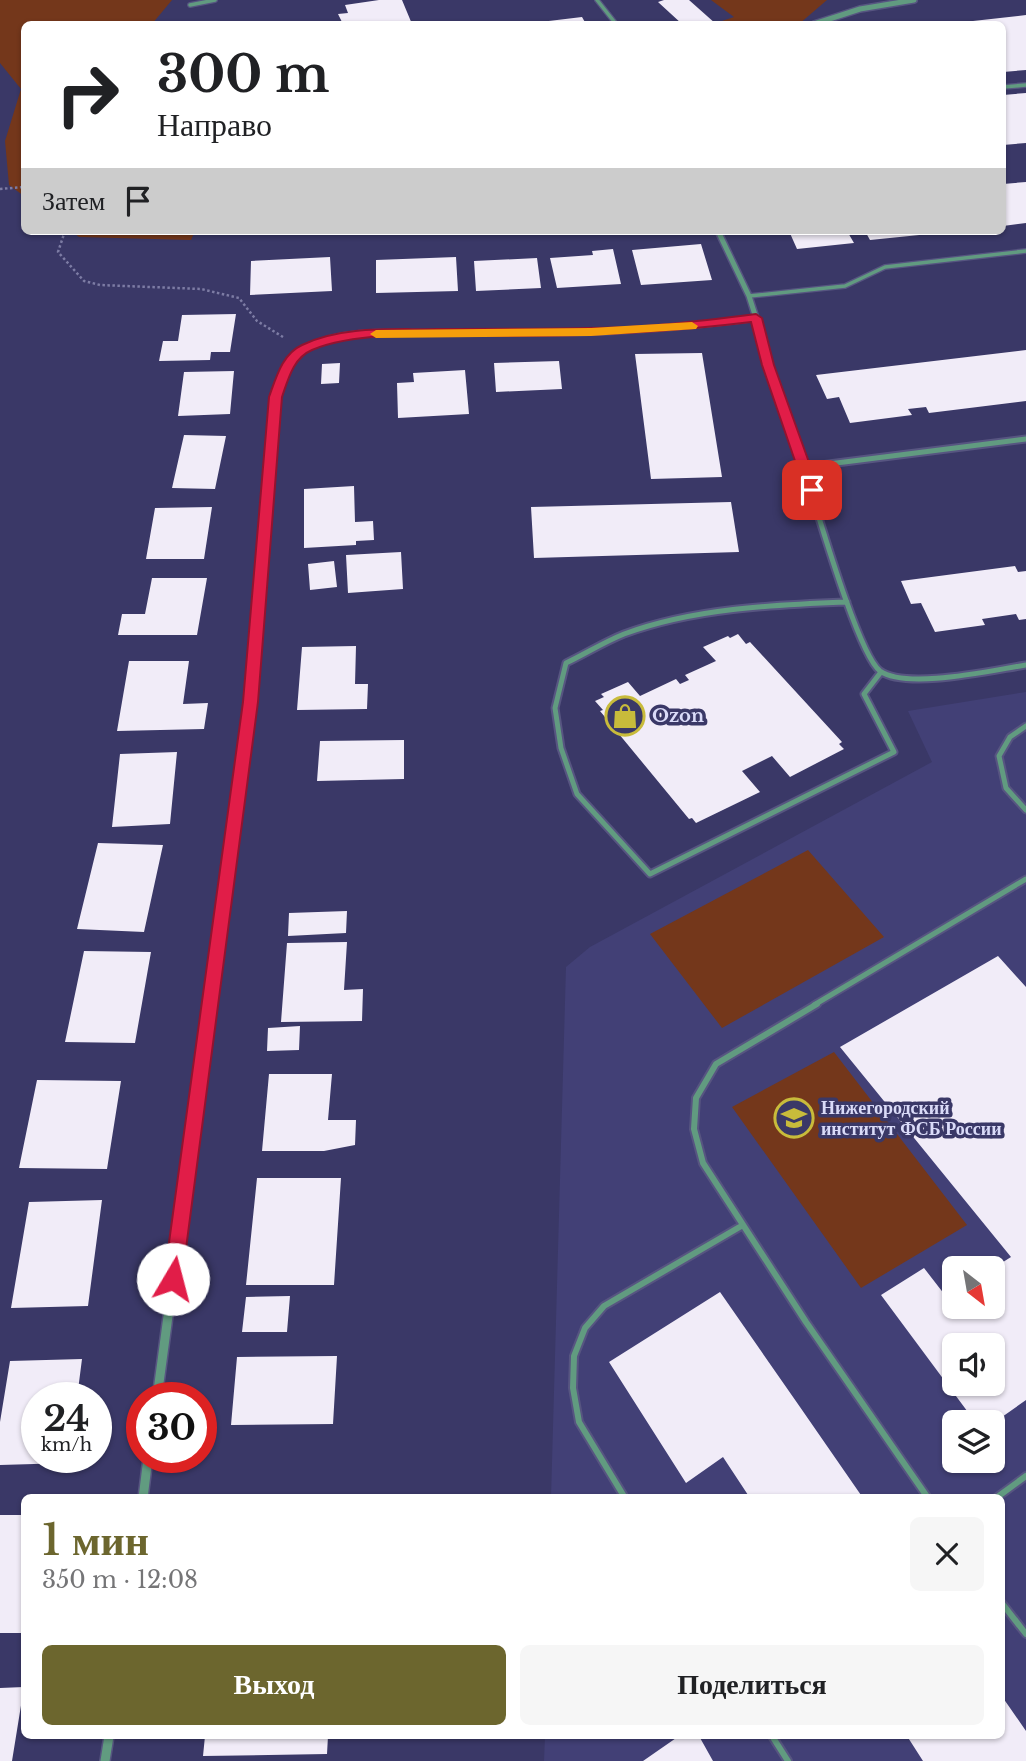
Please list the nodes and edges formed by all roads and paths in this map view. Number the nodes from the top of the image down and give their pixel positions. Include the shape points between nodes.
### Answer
1 (215, 0) edge
2 (597, 0) edge
3 (914, 0) edge
4 (883, 2) edge
5 (190, 5) dead end
6 (614, 21) edge
7 (823, 21) edge
8 (1026, 85) edge
9 (1006, 87) edge
10 (21, 187) edge
11 (0, 189) edge
12 (64, 235) edge
13 (720, 235) edge
14 (1026, 251) edge
15 (749, 296) junction
16 (756, 318) junction
17 (306, 348) junction
18 (1026, 439) edge
19 (805, 467) junction
20 (847, 602) junction
21 (1026, 665) edge
22 (881, 672) junction
23 (1026, 726) edge
24 (1026, 810) edge
25 (1026, 878) edge
26 (743, 1225) junction
27 (159, 1382) edge
28 (146, 1473) edge
29 (1026, 1476) edge
30 (144, 1494) edge
31 (623, 1494) edge
32 (926, 1494) edge
33 (1001, 1494) edge
34 (1005, 1607) edge
35 (1026, 1634) edge
36 (108, 1739) edge
37 (774, 1739) edge
38 (105, 1761) edge
39 (788, 1761) edge

1 - 5 lane
2 - 6 lane
3 - 4 street
4 - 7 street
8 - 9 lane
10 - 11 path
12 - 17 path via 58,252 84,281 201,289 239,298 261,326
13 - 15 street
14 - 15 lane via 885,267 845,286
15 - 16 street
16 - 17 street via 591,332 383,333 346,336
16 - 19 lane
17 - 27 street via 285,370 275,397 250,702
18 - 19 lane
19 - 20 lane
20 - 22 lane via 867,658
20 - 22 lane via 683,617 631,632 566,663 555,708 561,748 577,794 650,874 894,752 864,694
21 - 22 lane via 923,681
23 - 24 lane via 1010,737 999,756 1006,788
25 - 26 lane via 716,1063 696,1098 694,1129 703,1163
26 - 31 lane via 604,1306 585,1328 575,1356 573,1388 579,1422
26 - 32 lane
28 - 30 street
29 - 33 lane
34 - 35 lane
36 - 38 street
37 - 39 lane

